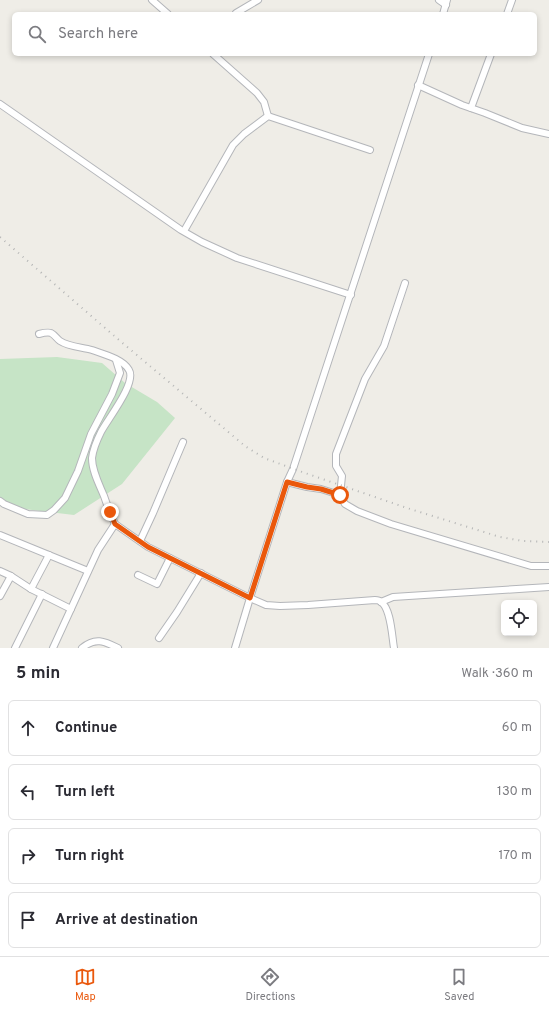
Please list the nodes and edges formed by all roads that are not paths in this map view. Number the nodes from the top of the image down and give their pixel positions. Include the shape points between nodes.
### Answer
1 (152, 0) edge
2 (258, 0) edge
3 (439, 0) edge
4 (512, 0) edge
5 (447, 2) edge
6 (166, 12) edge
7 (238, 12) edge
8 (444, 12) edge
9 (508, 12) edge
10 (215, 56) edge
11 (428, 56) edge
12 (490, 56) edge
13 (418, 85) junction
14 (0, 104) edge
15 (471, 108) junction
16 (268, 116) junction
17 (549, 134) edge
18 (370, 150) dead end
19 (184, 231) junction
20 (405, 283) dead end
21 (351, 295) junction
22 (39, 334) dead end
23 (116, 360) junction
24 (183, 442) dead end
25 (287, 482) junction
26 (340, 495) junction
27 (0, 501) edge
28 (115, 524) junction
29 (0, 535) edge
30 (140, 541) junction
31 (50, 555) junction
32 (170, 558) junction
33 (549, 566) edge
34 (0, 571) edge
35 (88, 571) junction
36 (201, 573) junction
37 (138, 575) dead end
38 (11, 576) junction
39 (549, 587) edge
40 (31, 589) junction
41 (42, 594) junction
42 (0, 596) edge
43 (250, 598) junction
44 (381, 602) junction
45 (71, 609) junction
46 (159, 638) dead end
47 (15, 648) edge
48 (53, 648) edge
49 (82, 648) edge
50 (118, 648) edge
51 (235, 648) edge
52 (394, 648) edge

1 - 6 street
2 - 7 street
3 - 5 street
4 - 9 street
5 - 8 street
10 - 16 street via 257,93 264,102
11 - 13 street
12 - 15 street
13 - 15 street
13 - 21 street
14 - 19 street
15 - 17 street via 522,128
16 - 18 street
16 - 19 street via 233,145
19 - 21 street via 237,258
20 - 26 street via 384,346 365,379 336,454 336,466 342,476
21 - 25 street
22 - 23 street via 50,332 59,341 111,356
23 - 27 street via 120,373 65,498 46,515 28,514
23 - 28 street via 129,370 130,381 101,432 92,457 96,478
24 - 30 street
25 - 26 street
25 - 43 street
26 - 33 street via 345,504 357,511 391,524 531,566
28 - 30 street
28 - 35 street
29 - 31 street
30 - 32 street
31 - 35 street
31 - 40 street
32 - 36 street
32 - 37 street via 157,584
34 - 38 street
35 - 45 street
36 - 43 street
36 - 46 street
38 - 40 street
38 - 42 street
39 - 44 street via 393,597
40 - 41 street
41 - 45 street
41 - 47 street
43 - 44 street via 266,605 280,606 375,600
43 - 51 street
44 - 52 street via 388,612
45 - 48 street
49 - 50 street via 90,642 105,641

